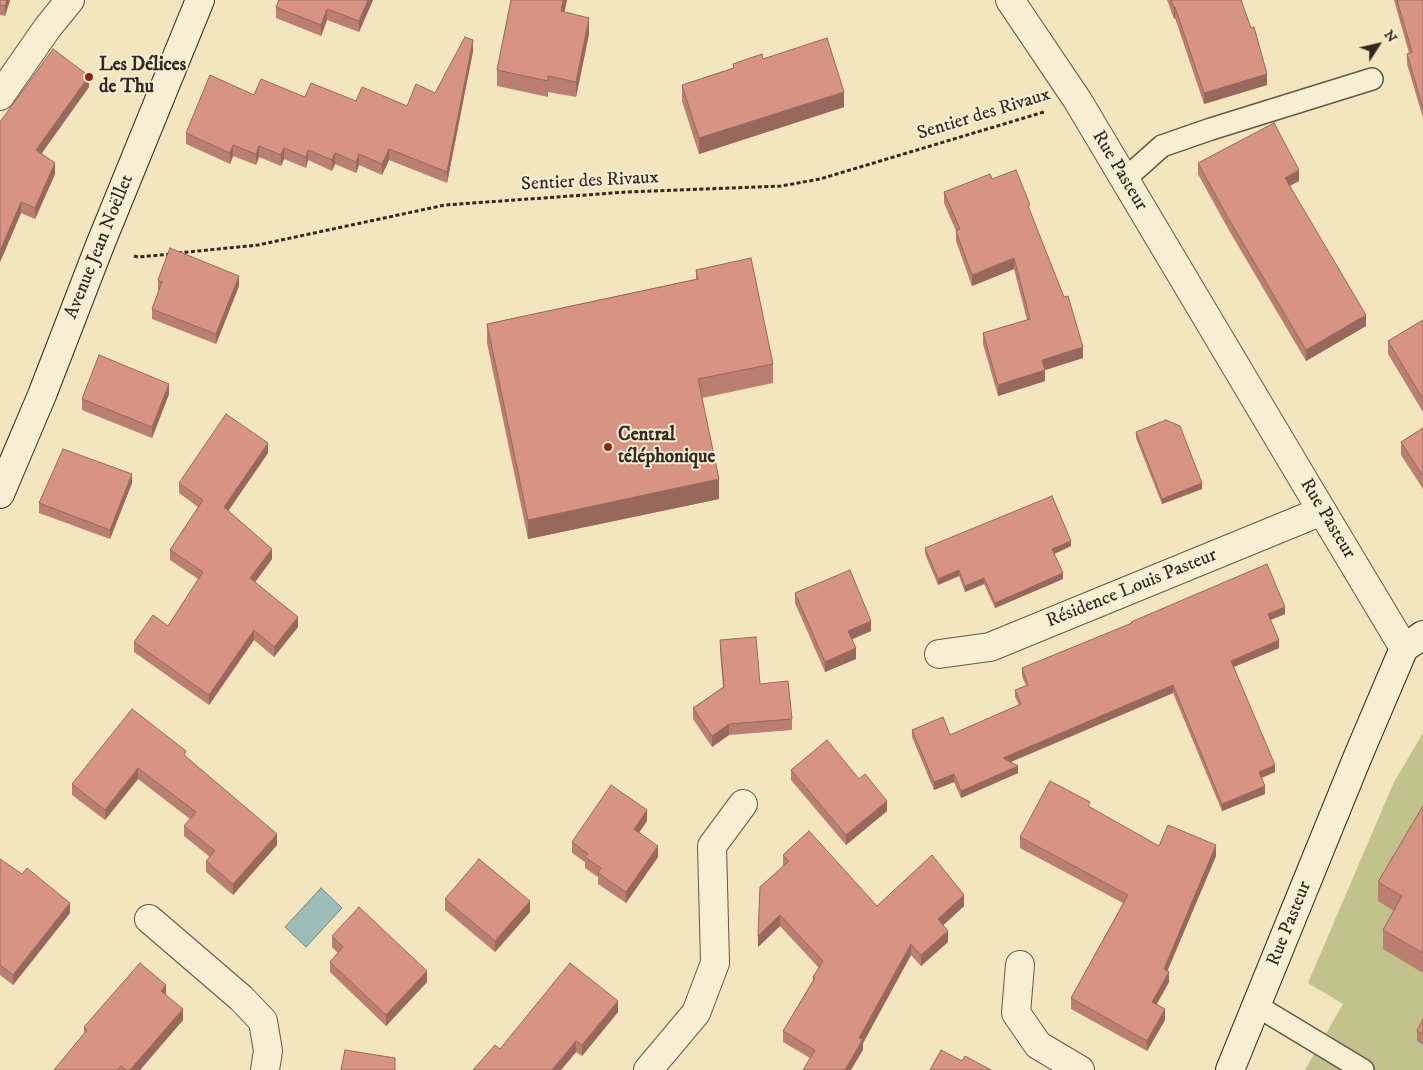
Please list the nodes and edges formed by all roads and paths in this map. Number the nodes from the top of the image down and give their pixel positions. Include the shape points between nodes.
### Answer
1 (70, 0) edge
2 (200, 0) edge
3 (1010, 0) edge
4 (1372, 79) dead end
5 (0, 96) edge
6 (1078, 101) junction
7 (1124, 180) junction
8 (100, 245) junction
9 (0, 494) edge
10 (1322, 511) junction
11 (1414, 641) edge
12 (939, 654) dead end
13 (743, 804) dead end
14 (148, 919) dead end
15 (1020, 965) dead end
16 (1257, 1006) junction
17 (265, 1070) edge
18 (648, 1070) edge
19 (1080, 1070) edge
20 (1230, 1070) edge
21 (1363, 1070) edge

1 - 5 street
2 - 8 street, Avenue Jean Noëllet
3 - 6 street, Rue Pasteur
4 - 7 lane via 1162,146
6 - 7 street, Rue Pasteur
6 - 8 path, Sentier des Rivaux via 820,179 781,186 628,192 446,205 258,245 138,257
7 - 10 street, Rue Pasteur
8 - 9 street, Avenue Jean Noëllet
10 - 11 street, Rue Pasteur
10 - 12 street, Résidence Louis Pasteur via 990,647
11 - 16 street, Rue Pasteur via 1358,756
13 - 18 street via 712,846 715,963 696,1012
14 - 17 street via 241,998 263,1021 268,1051
15 - 19 street via 1016,1013 1038,1045
16 - 20 street, Rue Pasteur
16 - 21 lane

